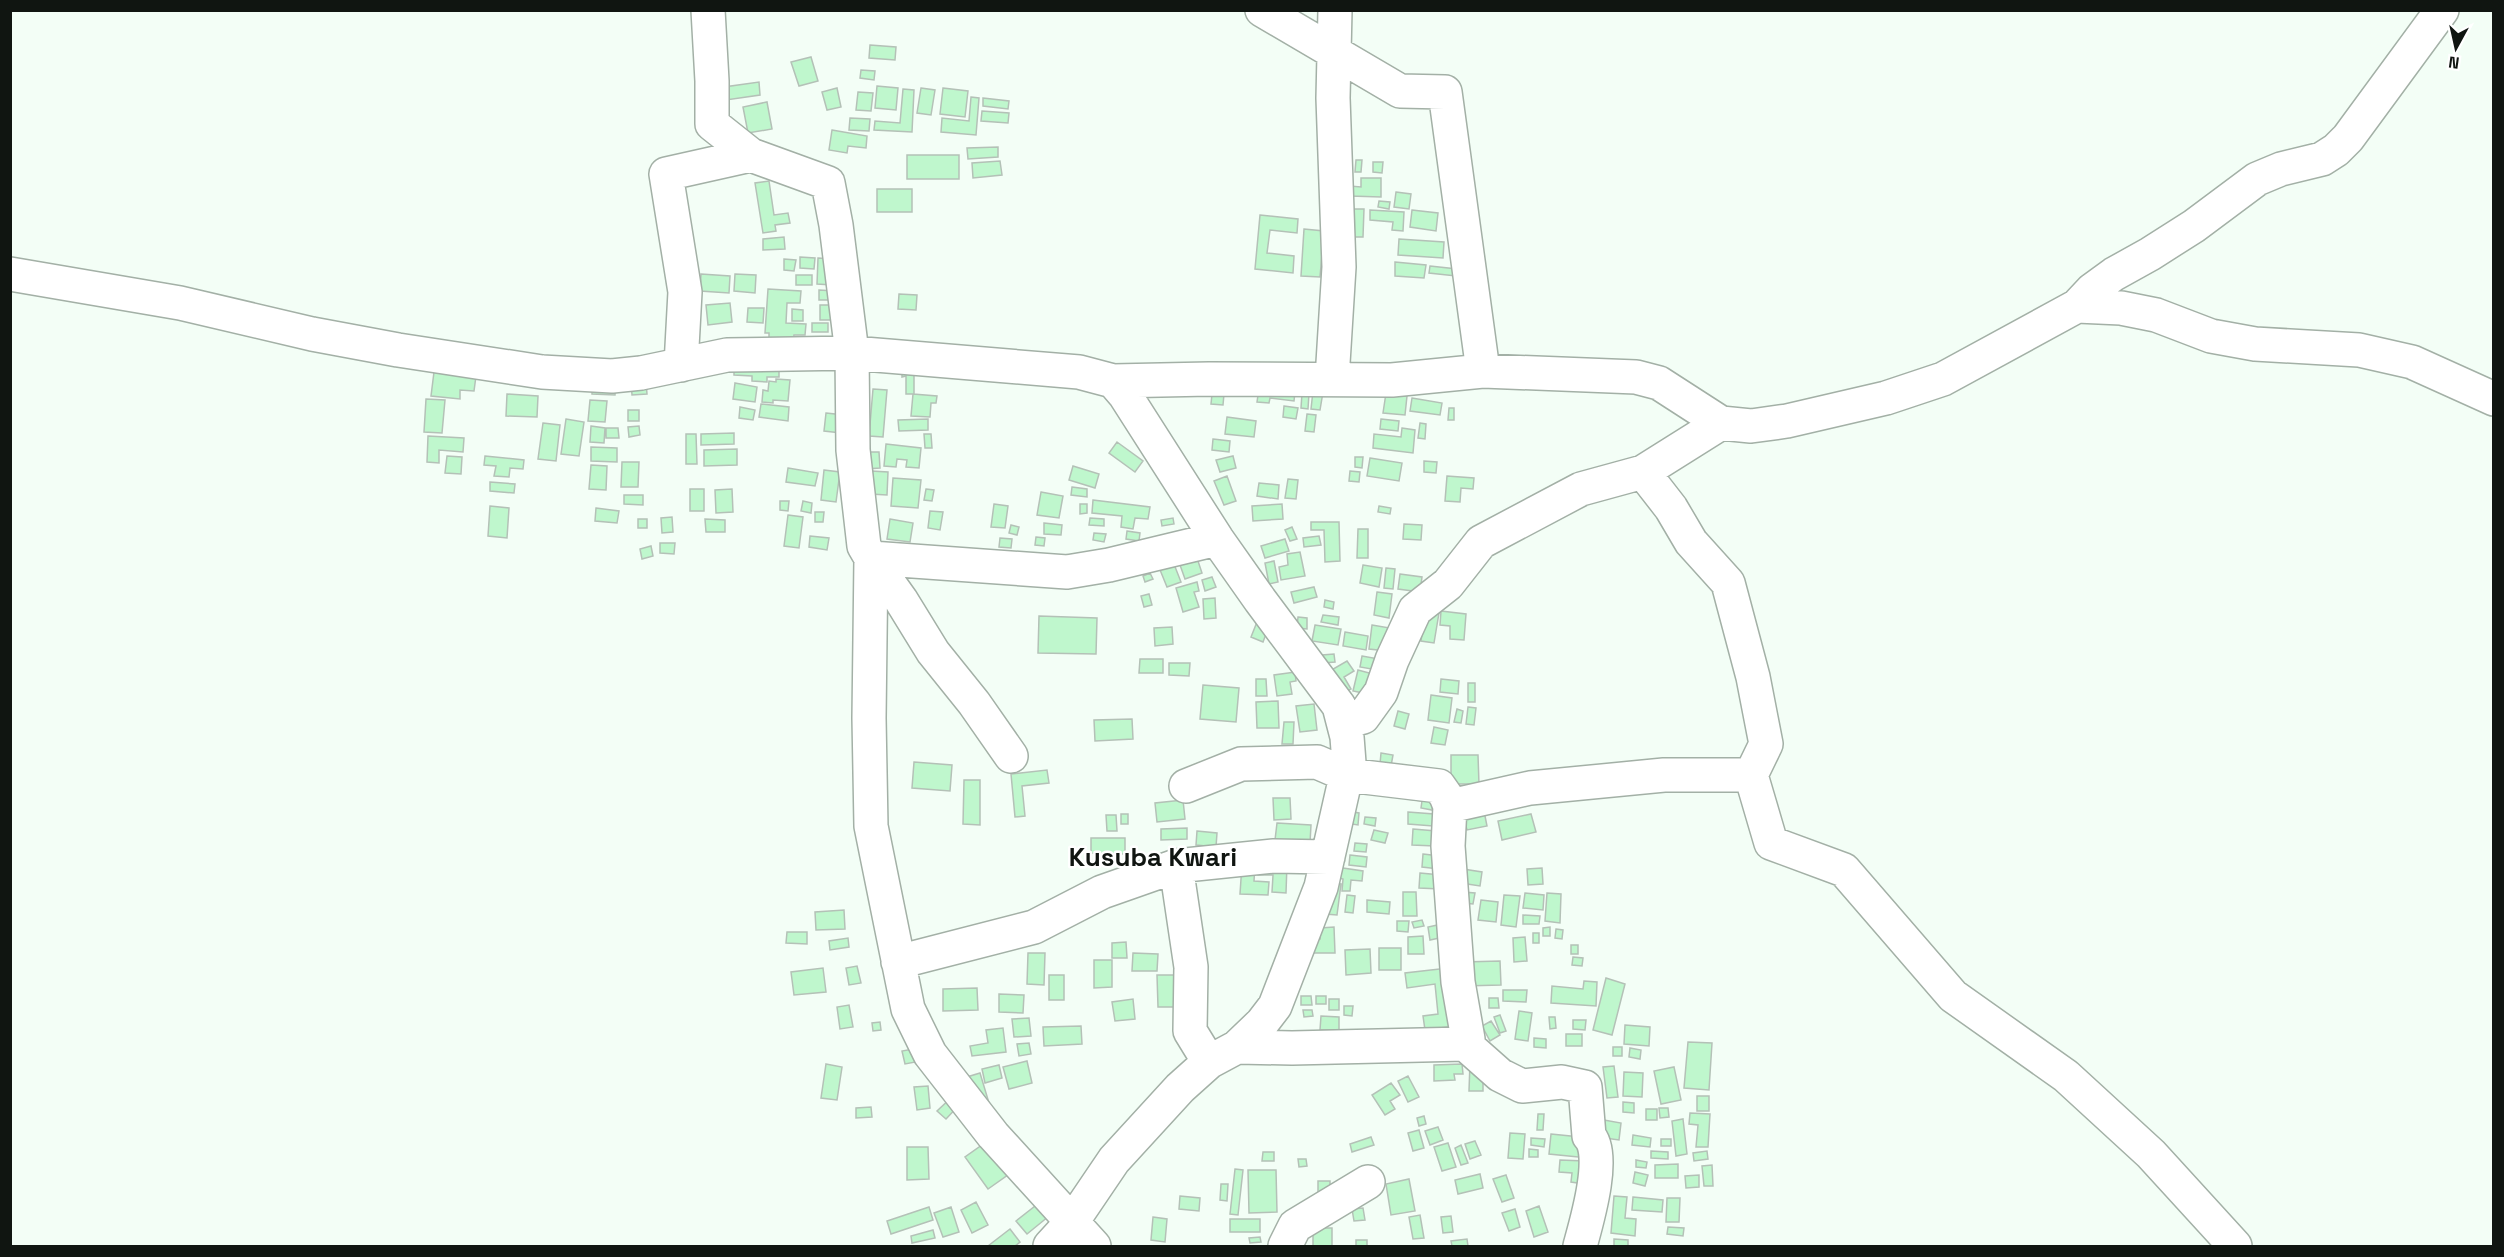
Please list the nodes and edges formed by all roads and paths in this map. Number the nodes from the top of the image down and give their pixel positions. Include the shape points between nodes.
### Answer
1 (708, 10) edge
2 (1262, 10) edge
3 (1335, 10) edge
4 (2442, 10) edge
5 (1334, 53) junction
6 (751, 154) junction
7 (10, 274) edge
8 (2077, 306) junction
9 (852, 354) junction
10 (681, 365) junction
11 (1484, 372) junction
12 (1332, 380) junction
13 (1113, 381) junction
14 (2493, 399) edge
15 (1721, 423) junction
16 (1643, 472) junction
17 (1217, 539) junction
18 (871, 558) junction
19 (1344, 722) junction
20 (1011, 756) dead end
21 (1347, 775) junction
22 (1750, 775) junction
23 (1186, 786) dead end
24 (1450, 806) junction
25 (1328, 857) junction
26 (1176, 867) junction
27 (898, 962) junction
28 (1465, 1044) junction
29 (1223, 1054) junction
30 (1368, 1182) dead end
31 (1072, 1222) junction
32 (1050, 1246) edge
33 (1094, 1246) edge
34 (1285, 1246) edge
35 (1580, 1246) edge
36 (2235, 1246) edge

1 - 6 street via 712,124
2 - 5 street
3 - 5 street
4 - 8 street via 2336,150 2322,159 2257,179 2185,231 2114,274
5 - 11 street via 1400,91 1445,92
5 - 12 street via 1339,267
6 - 9 street via 828,183
6 - 10 street via 666,174 685,292
7 - 10 street via 180,303 398,350 542,372 612,376
8 - 14 street via 2156,315 2211,336 2255,344 2370,352 2412,362
8 - 15 street via 1931,383 1886,398 1786,421 1751,426
9 - 10 street via 728,355
9 - 13 street via 1079,372
9 - 18 street via 853,450 864,546
11 - 12 street via 1392,380
11 - 15 street via 1636,376 1659,383
12 - 13 street
13 - 17 street
15 - 16 street
16 - 19 street via 1581,489 1480,542 1448,584 1415,610 1381,692 1363,717
16 - 22 street via 1691,542 1728,583 1766,744
17 - 18 street via 1067,572
17 - 19 street via 1339,706
18 - 20 street via 933,652
18 - 27 street via 871,826
19 - 21 street
21 - 23 street via 1317,762 1242,764
21 - 24 street via 1439,786
21 - 25 street
22 - 24 street via 1664,775 1530,788
22 - 36 street via 1771,843 1844,870 1953,996 2066,1076 2151,1154
24 - 28 street via 1448,846 1458,982 1468,1039
25 - 26 street via 1274,856
25 - 29 street via 1321,886 1275,1005 1262,1023
26 - 27 street via 1102,892 1034,927
26 - 29 street via 1191,967 1190,1031
27 - 31 street via 908,1009 930,1054 993,1135
28 - 29 street via 1292,1048
28 - 35 street via 1500,1075 1522,1086 1562,1082 1585,1087 1595,1187
29 - 31 street via 1180,1088 1114,1160
30 - 34 street via 1295,1226
31 - 32 street
31 - 33 street

